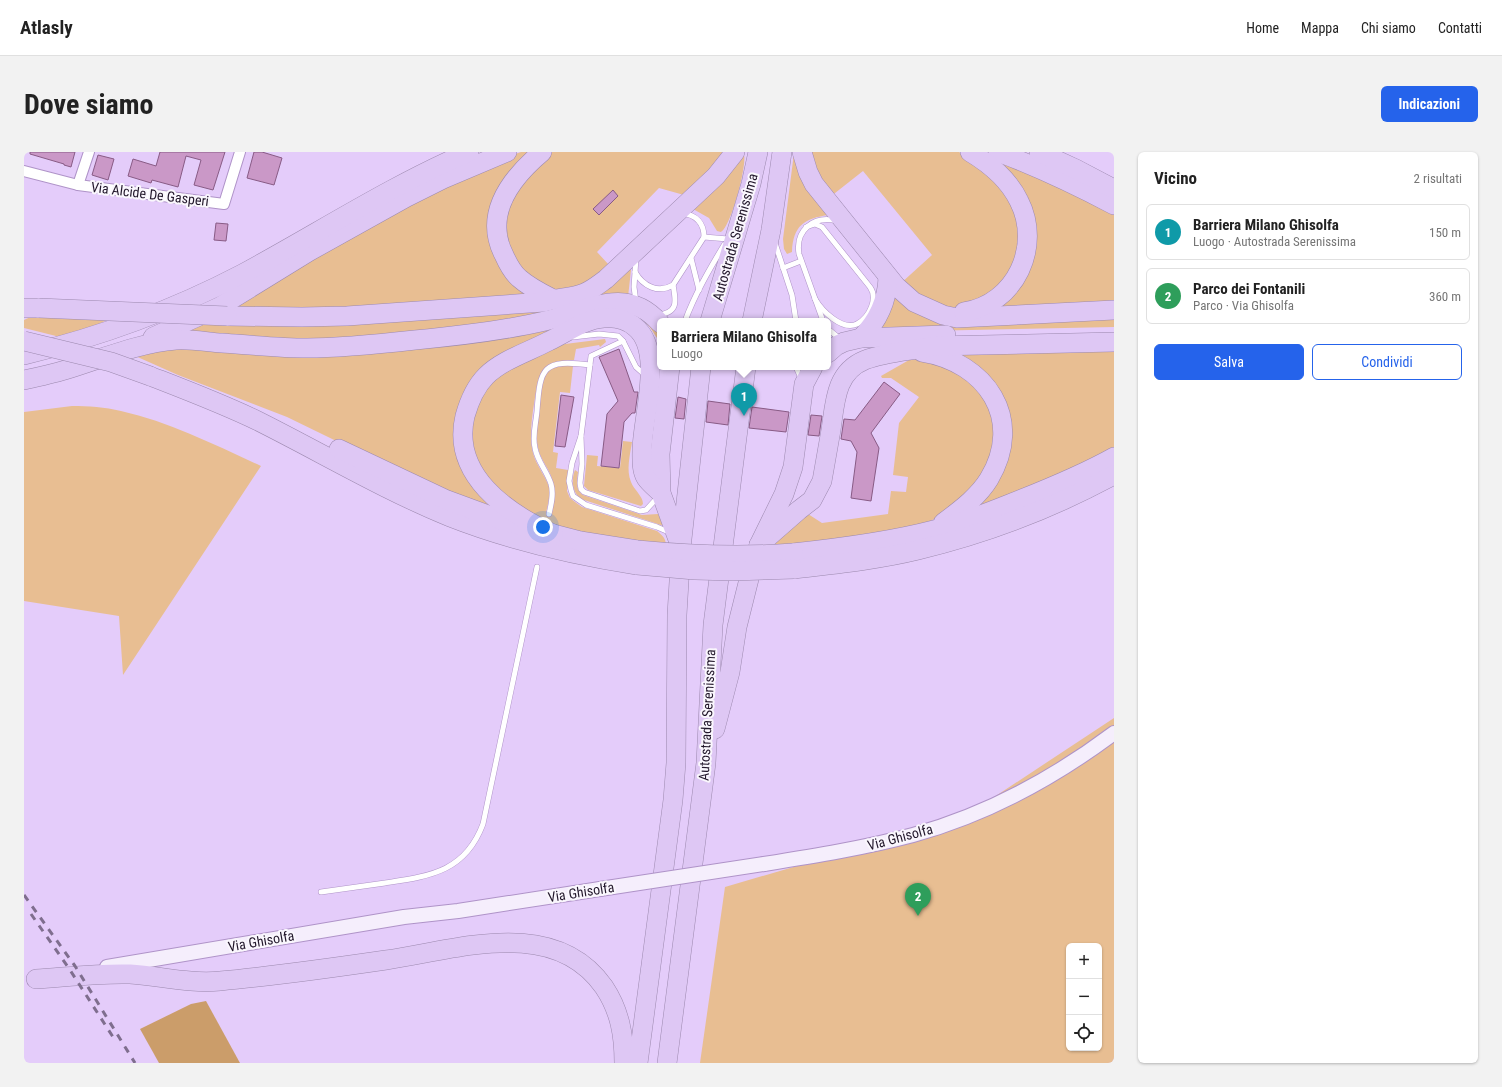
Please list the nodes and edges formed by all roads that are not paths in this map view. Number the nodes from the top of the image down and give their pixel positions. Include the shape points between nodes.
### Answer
1 (89, 152) edge
2 (240, 152) edge
3 (469, 152) edge
4 (507, 152) edge
5 (542, 152) edge
6 (735, 152) edge
7 (758, 152) edge
8 (782, 152) edge
9 (802, 152) edge
10 (970, 152) edge
11 (998, 152) edge
12 (1039, 152) edge
13 (24, 171) edge
14 (78, 185) junction
15 (1114, 189) edge
16 (1114, 205) edge
17 (677, 212) junction
18 (806, 227) junction
19 (848, 227) junction
20 (771, 230) junction
21 (733, 233) junction
22 (704, 237) junction
23 (638, 249) junction
24 (691, 258) junction
25 (801, 261) junction
26 (783, 268) junction
27 (635, 271) junction
28 (888, 278) junction
29 (673, 284) junction
30 (699, 290) junction
31 (553, 299) junction
32 (815, 299) junction
33 (31, 308) edge
34 (1114, 310) edge
35 (650, 314) edge
36 (943, 315) junction
37 (686, 318) edge
38 (711, 318) edge
39 (753, 318) edge
40 (796, 318) edge
41 (822, 318) edge
42 (831, 330) edge
43 (1114, 332) edge
44 (552, 340) junction
45 (852, 340) junction
46 (24, 341) edge
47 (623, 341) junction
48 (1114, 342) edge
49 (831, 350) edge
50 (915, 350) junction
51 (24, 355) edge
52 (109, 355) junction
53 (590, 365) junction
54 (670, 370) edge
55 (701, 370) edge
56 (746, 370) edge
57 (797, 370) edge
58 (811, 370) edge
59 (650, 379) junction
60 (24, 380) edge
61 (804, 384) junction
62 (257, 420) junction
63 (581, 436) junction
64 (1114, 456) edge
65 (1114, 475) edge
66 (661, 493) junction
67 (549, 514) dead end
68 (934, 530) junction
69 (553, 534) junction
70 (678, 542) junction
71 (759, 546) junction
72 (637, 557) junction
73 (793, 561) junction
74 (538, 567) dead end
75 (1114, 733) edge
76 (706, 764) junction
77 (321, 892) dead end
78 (30, 981) edge
79 (624, 1063) edge
80 (638, 1063) edge
81 (668, 1063) edge

1 - 14 street
2 - 14 street, Via Alcide De Gasperi via 224,204
3 - 51 highway via 386,192 262,263 180,304 97,335
4 - 52 highway via 407,197 310,251 219,307
5 - 31 highway via 518,174 503,199 497,226 501,250 511,270 529,285
6 - 17 highway via 716,176
7 - 21 highway, Autostrada Serenissima via 751,184
8 - 20 highway, Autostrada Serenissima
9 - 19 highway via 814,184
10 - 36 highway via 996,171 1010,185 1020,201 1026,222 1025,260 1017,277 998,298 980,308
11 - 16 highway via 1069,182
12 - 15 highway
13 - 14 street, Via Alcide De Gasperi
17 - 22 lane via 696,218 703,226
17 - 23 highway
18 - 19 lane via 816,221 828,219
18 - 25 lane via 798,242
18 - 32 lane via 815,224 822,227 870,287 874,296 867,314 857,324 852,325 841,323 825,313
19 - 28 highway
20 - 26 lane
20 - 39 highway, Autostrada Serenissima
21 - 22 lane
21 - 30 lane
21 - 38 highway, Autostrada Serenissima
22 - 24 lane
23 - 27 lane
23 - 31 highway via 606,279 586,293
24 - 29 lane
24 - 30 lane
25 - 26 lane
25 - 32 lane
26 - 40 lane via 792,295
27 - 29 lane via 641,281 651,287 664,288
27 - 35 lane via 634,287
28 - 36 highway via 914,302
28 - 45 highway via 880,312 872,325
29 - 35 lane via 676,298 674,307 669,313
30 - 37 lane
31 - 33 highway, bridge via 544,302 302,317
32 - 41 lane
34 - 36 highway via 969,318
35 - 52 highway via 622,302 608,302 528,325 464,335 334,348 177,340
42 - 45 lane
43 - 45 highway via 916,335
44 - 47 lane via 607,334 618,336
44 - 59 highway via 595,320 620,319 634,325 643,335 650,351
44 - 69 highway via 486,376 477,386 467,409 463,434 467,457 487,490 519,517
45 - 49 highway
46 - 62 highway, bridge via 111,362 190,391
47 - 53 lane via 591,356
47 - 59 lane via 636,367
48 - 50 highway via 934,346
50 - 68 highway via 940,356 973,373 994,398 1002,423 998,459 980,492
50 - 71 highway via 876,356 850,369 844,376 834,403 820,488 812,500
52 - 60 highway
53 - 63 lane
53 - 67 lane via 554,365 546,369 539,385 534,444 551,485
54 - 66 highway via 660,454
55 - 70 highway, Autostrada Serenissima
56 - 76 highway, Autostrada Serenissima via 713,625
57 - 61 lane
58 - 61 highway
59 - 66 highway via 642,459 647,479
61 - 71 highway via 793,467 784,494
62 - 69 highway via 343,450 447,500 506,522
62 - 72 highway via 383,485 456,519 550,549 575,554
63 - 66 lane via 580,482 584,492 643,511 649,508
63 - 70 lane via 569,481 570,490 576,499 586,505 657,527
64 - 68 highway via 1033,495
65 - 73 highway via 1022,517 918,550 875,559
66 - 70 highway
68 - 73 highway via 830,549
69 - 72 highway via 609,546
70 - 80 highway, Autostrada Serenissima via 676,763
71 - 76 highway via 742,603 730,672
72 - 73 highway, bridge via 689,569 733,571
74 - 77 lane via 478,838 454,864 437,873
75 - 78 street, Via Ghisolfa, bridge via 1075,761 1024,790 964,818 879,843 764,864 404,917
76 - 81 highway, Autostrada Serenissima
78 - 79 highway via 130,974 176,980 218,981 342,966 483,943 520,942 569,956 585,966 598,979 617,1010 623,1033

